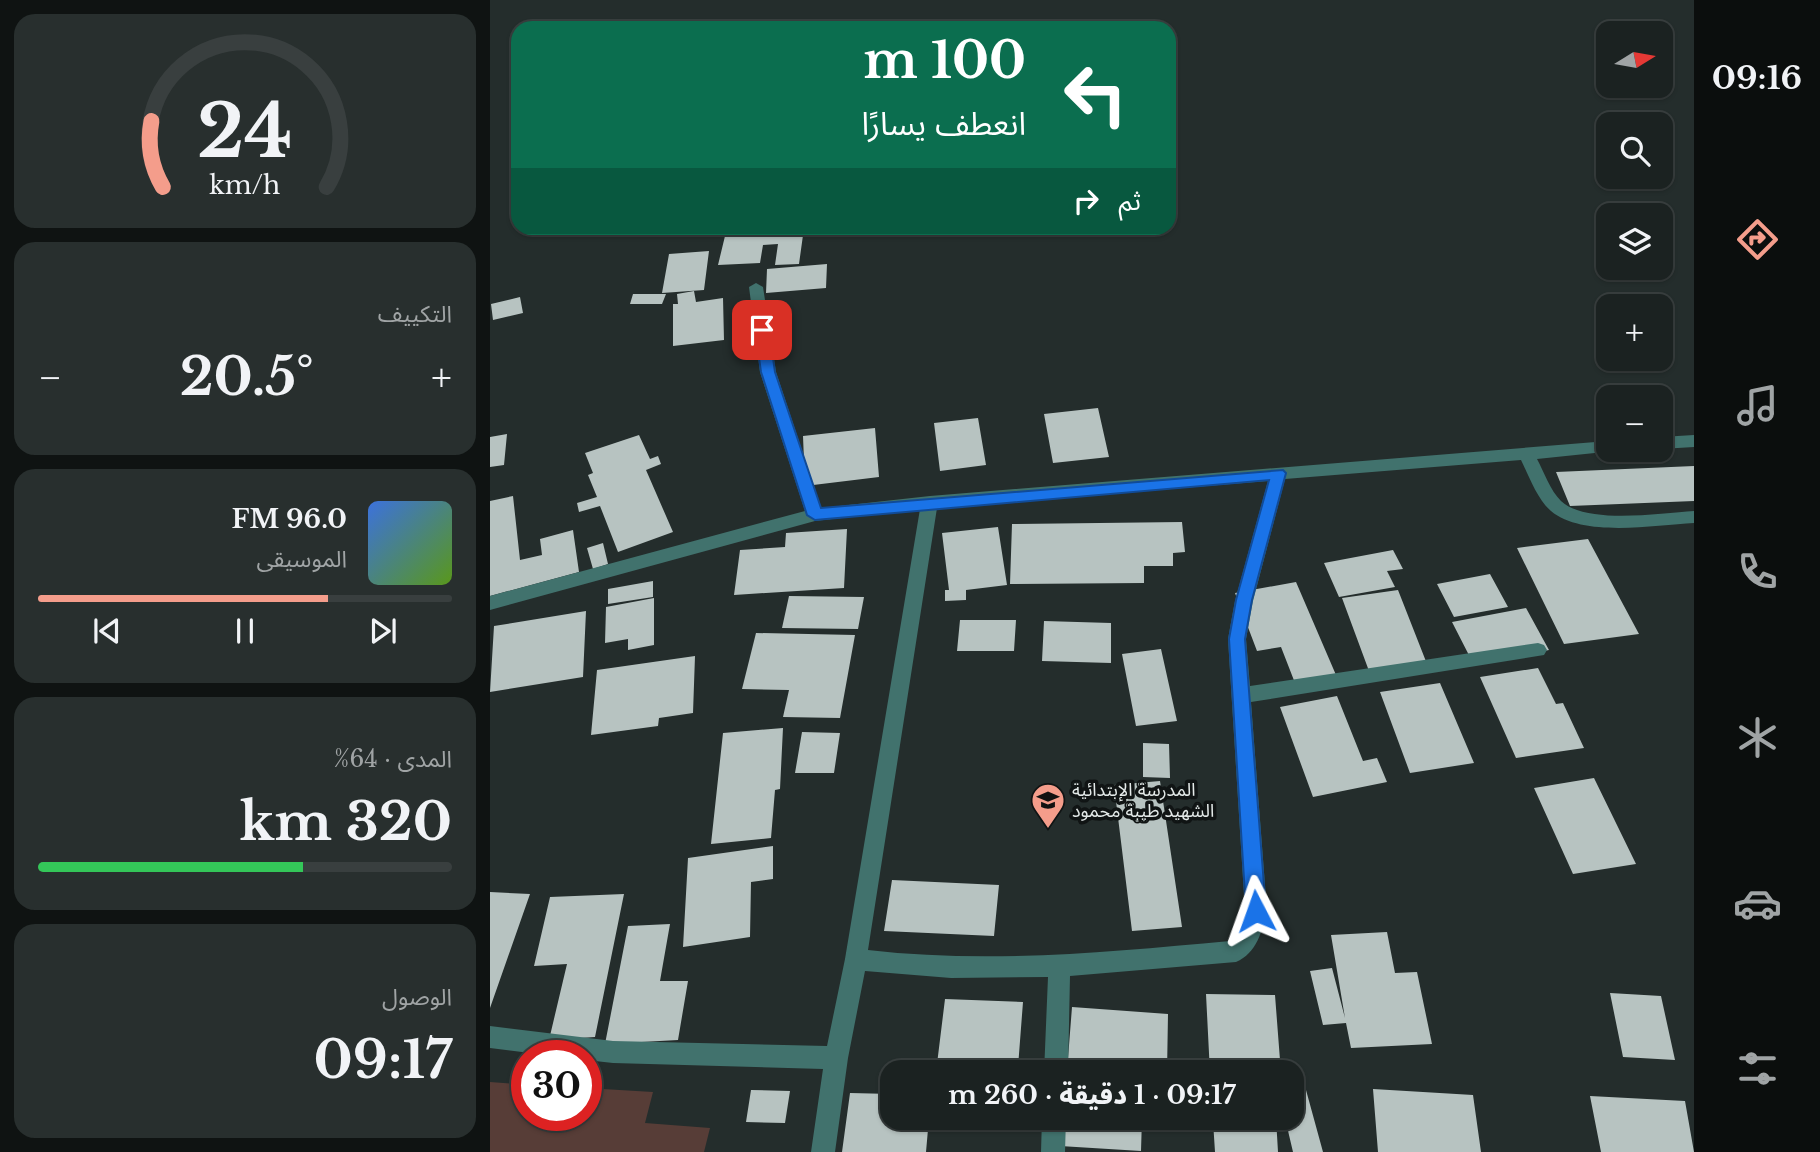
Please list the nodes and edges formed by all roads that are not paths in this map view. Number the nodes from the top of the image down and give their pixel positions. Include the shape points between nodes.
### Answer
1 (756, 288) dead end
2 (1694, 441) edge
3 (1673, 442) edge
4 (1596, 448) edge
5 (1526, 454) junction
6 (1278, 473) junction
7 (930, 502) junction
8 (815, 515) junction
9 (1694, 517) edge
10 (490, 603) edge
11 (1538, 650) dead end
12 (1239, 696) junction
13 (856, 959) junction
14 (1059, 967) junction
15 (490, 1037) edge
16 (836, 1058) junction
17 (1056, 1060) edge
18 (1054, 1130) edge
19 (823, 1152) edge
20 (1053, 1152) edge

1 - 8 street via 768,372
2 - 3 street
4 - 5 street
5 - 6 street
5 - 9 street via 1554,504 1564,512 1601,520
6 - 7 street
6 - 12 street via 1237,639
7 - 8 street
7 - 13 street
8 - 10 street
11 - 12 street
12 - 14 street via 1256,911 1250,934 1236,951
13 - 14 street via 937,967
13 - 16 street
14 - 17 street
15 - 16 street via 613,1052
16 - 19 street
18 - 20 street

